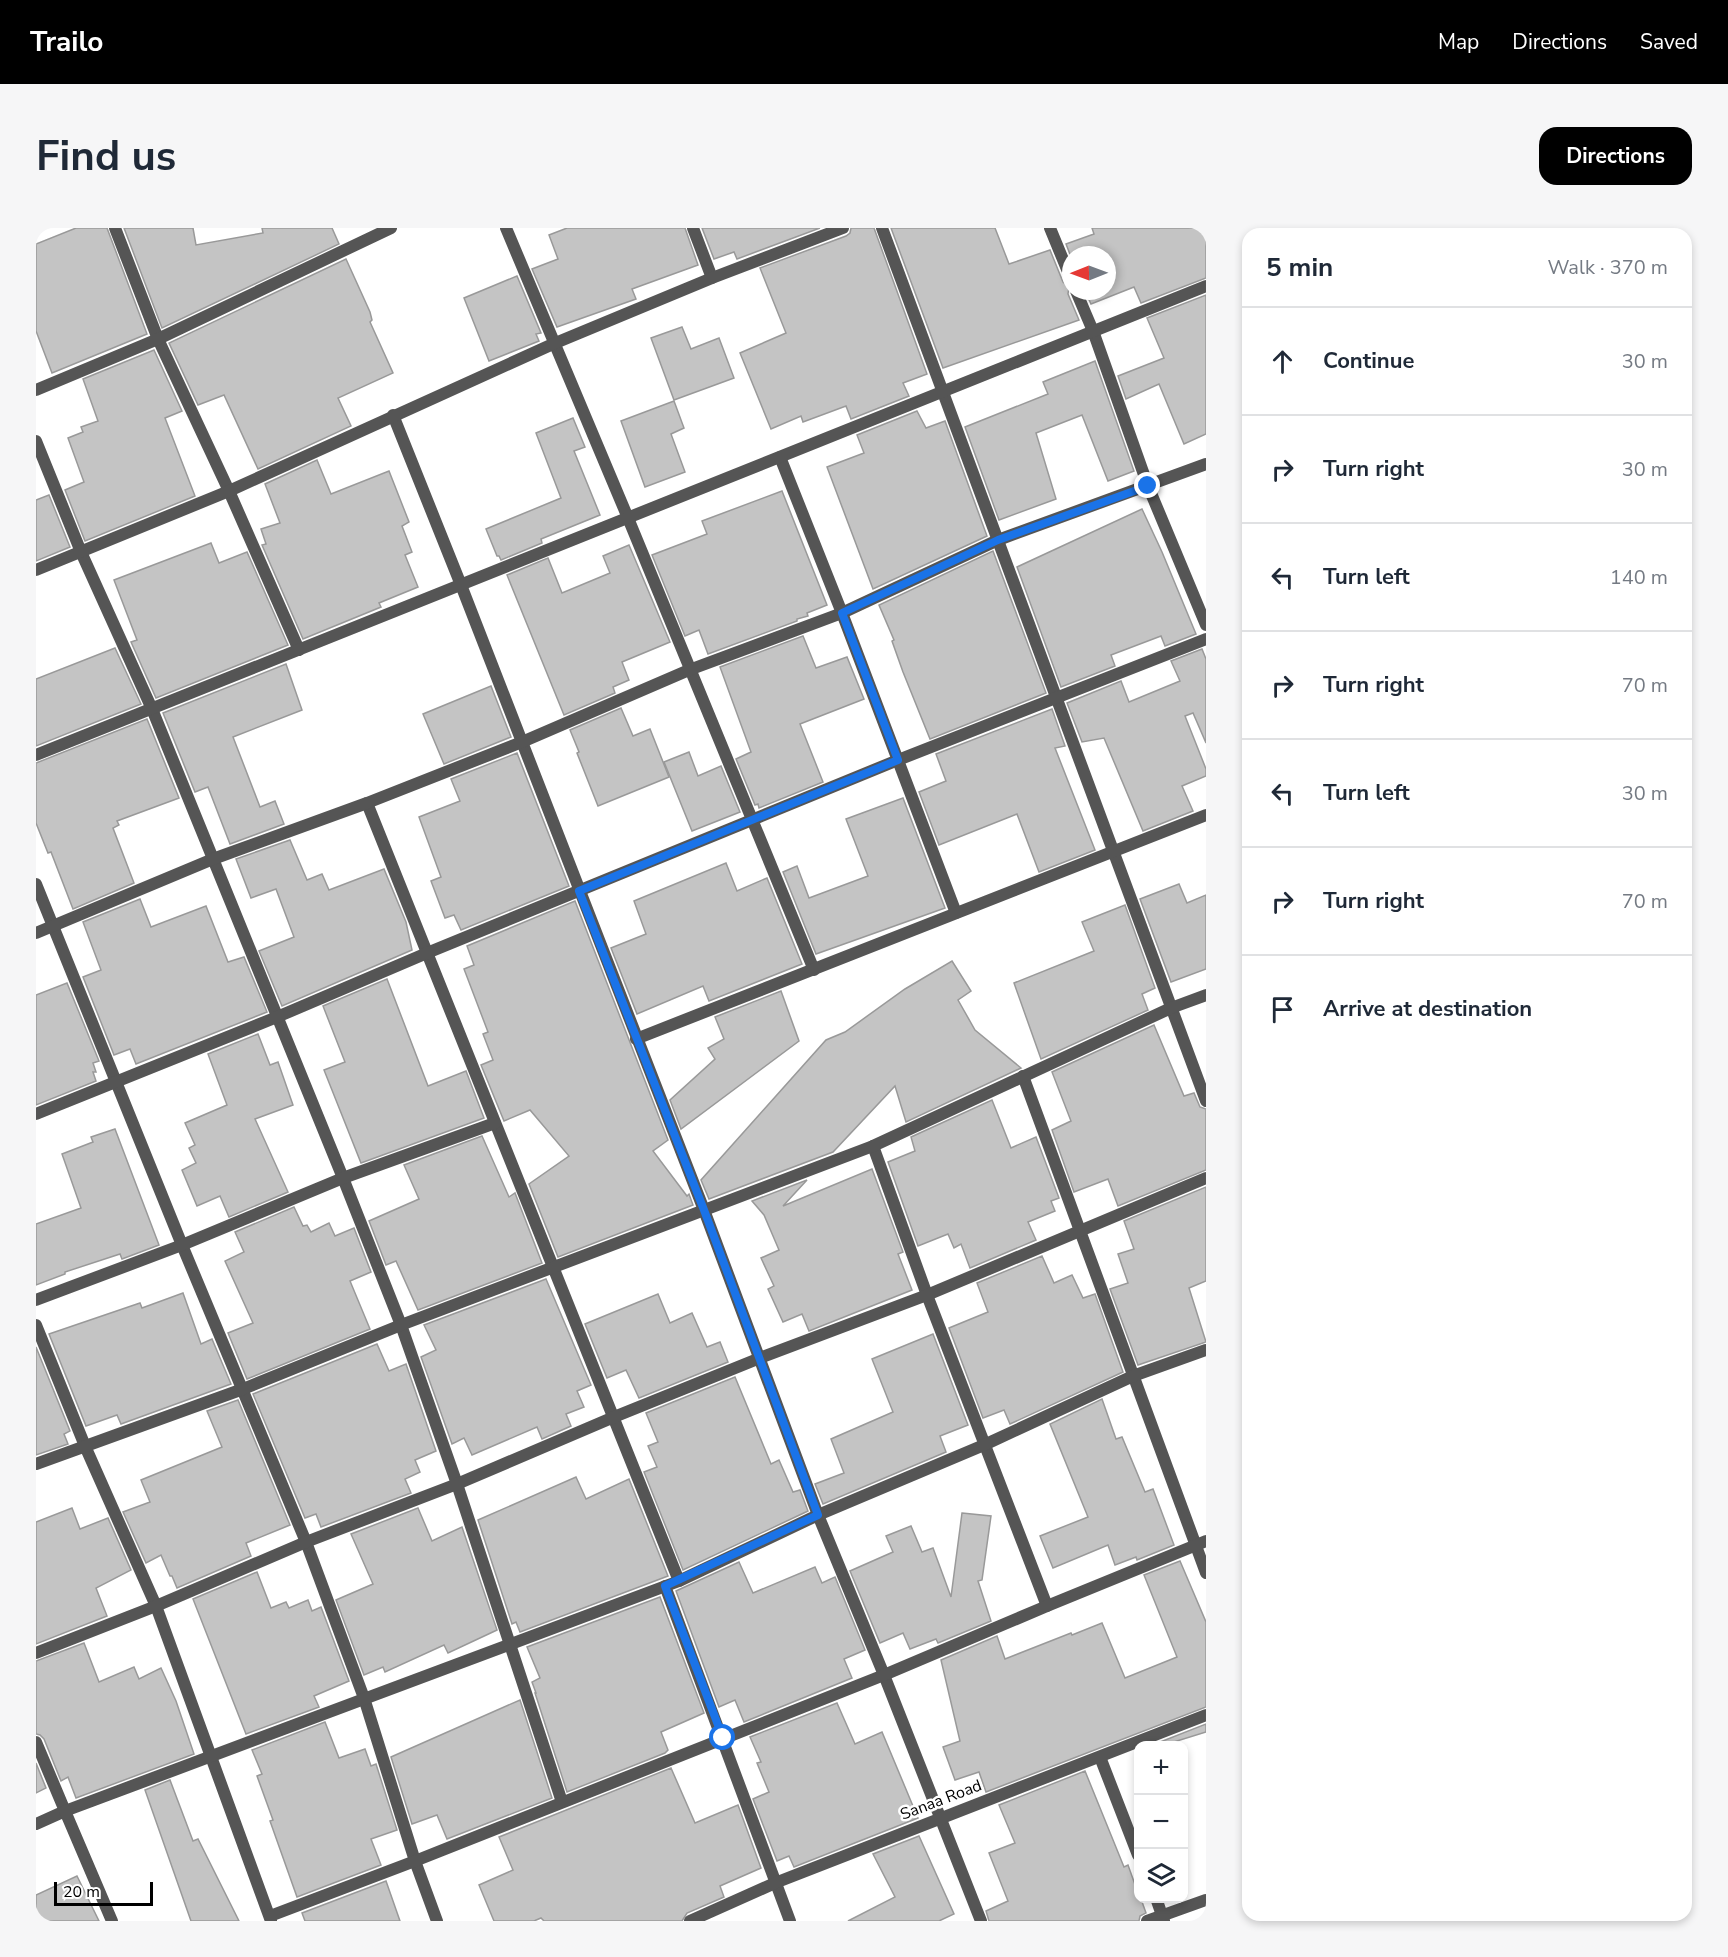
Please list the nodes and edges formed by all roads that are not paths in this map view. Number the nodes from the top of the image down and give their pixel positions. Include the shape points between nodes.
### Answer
1 (116, 228) edge
2 (391, 228) edge
3 (506, 228) edge
4 (693, 228) edge
5 (843, 228) edge
6 (882, 228) edge
7 (1050, 228) edge
8 (1062, 257) edge
9 (712, 278) junction
10 (1206, 286) edge
11 (1080, 300) edge
12 (1093, 332) junction
13 (158, 339) junction
14 (553, 344) junction
15 (36, 390) edge
16 (942, 392) junction
17 (393, 415) junction
18 (36, 441) edge
19 (780, 457) junction
20 (1206, 464) edge
21 (1148, 486) junction
22 (229, 491) junction
23 (628, 518) junction
24 (998, 540) junction
25 (81, 552) junction
26 (36, 570) edge
27 (461, 585) junction
28 (842, 613) junction
29 (1206, 624) edge
30 (1206, 639) edge
31 (299, 650) junction
32 (689, 670) junction
33 (1056, 698) junction
34 (152, 709) junction
35 (522, 742) junction
36 (36, 755) edge
37 (898, 760) junction
38 (367, 804) junction
39 (1206, 815) edge
40 (751, 820) junction
41 (1113, 851) junction
42 (213, 859) junction
43 (36, 885) edge
44 (579, 891) junction
45 (956, 913) junction
46 (54, 926) junction
47 (36, 933) edge
48 (427, 953) junction
49 (814, 970) junction
50 (1206, 995) edge
51 (1172, 1008) junction
52 (277, 1017) junction
53 (636, 1039) junction
54 (1023, 1076) junction
55 (115, 1081) junction
56 (1206, 1101) edge
57 (36, 1114) edge
58 (495, 1123) junction
59 (873, 1146) junction
60 (343, 1178) junction
61 (1206, 1178) edge
62 (704, 1210) junction
63 (1080, 1231) junction
64 (182, 1245) junction
65 (553, 1268) junction
66 (927, 1295) junction
67 (36, 1300) edge
68 (36, 1325) edge
69 (401, 1325) junction
70 (1206, 1350) edge
71 (760, 1358) junction
72 (1133, 1376) junction
73 (243, 1389) junction
74 (614, 1417) junction
75 (984, 1445) junction
76 (85, 1446) junction
77 (36, 1464) edge
78 (457, 1484) junction
79 (818, 1515) junction
80 (306, 1542) junction
81 (1201, 1543) edge
82 (1206, 1573) edge
83 (679, 1581) junction
84 (665, 1586) junction
85 (156, 1606) junction
86 (1047, 1606) junction
87 (509, 1645) junction
88 (36, 1653) edge
89 (884, 1676) junction
90 (364, 1698) junction
91 (1206, 1715) edge
92 (723, 1738) junction
93 (36, 1742) edge
94 (211, 1756) junction
95 (1100, 1757) junction
96 (562, 1802) junction
97 (65, 1811) junction
98 (940, 1818) junction
99 (36, 1824) edge
100 (1136, 1849) edge
101 (415, 1861) junction
102 (775, 1883) junction
103 (1206, 1900) edge
104 (1157, 1903) edge
105 (271, 1918) edge
106 (1163, 1918) edge
107 (112, 1921) edge
108 (436, 1921) edge
109 (690, 1921) edge
110 (790, 1921) edge
111 (981, 1921) edge
112 (1147, 1921) edge

1 - 13 street
2 - 13 street
3 - 14 street
4 - 9 street
5 - 9 street
6 - 16 street
7 - 8 street
9 - 14 street
10 - 12 street
11 - 12 street
12 - 16 street
12 - 21 street
13 - 15 street
13 - 22 street
14 - 17 street
14 - 23 street
16 - 19 street
16 - 24 street
17 - 22 street
17 - 27 street
18 - 25 street
19 - 23 street
19 - 28 street
20 - 21 street
21 - 24 street
21 - 29 street
22 - 25 street
22 - 31 street
23 - 27 street
23 - 32 street
24 - 28 street
24 - 33 street
25 - 26 street
25 - 34 street
27 - 31 street
27 - 35 street
28 - 32 street
28 - 37 street
30 - 33 street
31 - 34 street
32 - 35 street
32 - 40 street
33 - 37 street
33 - 41 street
34 - 36 street
34 - 42 street
35 - 38 street
35 - 44 street
37 - 40 street
37 - 45 street
38 - 42 street
38 - 48 street
39 - 41 street
40 - 44 street
40 - 49 street
41 - 45 street
41 - 51 street
42 - 46 street
42 - 52 street
43 - 46 street
44 - 48 street
44 - 53 street
45 - 49 street
46 - 47 street
46 - 55 street
48 - 52 street
48 - 58 street
49 - 53 street
50 - 51 street
51 - 54 street
51 - 56 street
52 - 55 street
52 - 60 street
53 - 62 street
54 - 59 street
54 - 63 street
55 - 57 street
55 - 64 street
58 - 60 street
58 - 65 street
59 - 62 street
59 - 66 street
60 - 64 street
60 - 69 street
61 - 63 street
62 - 65 street
62 - 71 street
63 - 66 street
63 - 72 street
64 - 67 street
64 - 73 street
65 - 69 street
65 - 74 street
66 - 71 street
66 - 75 street
68 - 76 street
69 - 73 street
69 - 78 street
70 - 72 street
71 - 74 street
71 - 79 street
72 - 75 street
72 - 81 street
73 - 76 street
73 - 80 street
74 - 78 street
74 - 83 street
75 - 79 street
75 - 86 street
76 - 77 street
76 - 85 street
78 - 80 street
78 - 87 street
79 - 83 street
79 - 89 street
80 - 85 street
80 - 90 street
81 - 82 street
81 - 86 street
83 - 84 street
84 - 87 street
84 - 92 street
85 - 88 street
85 - 94 street
86 - 89 street
87 - 90 street
87 - 96 street
89 - 92 street
89 - 98 street
90 - 94 street
90 - 101 street
91 - 95 street, Sanaa Road
92 - 96 street
92 - 102 street
93 - 97 street
94 - 97 street
94 - 105 street
95 - 98 street, Sanaa Road
95 - 100 street
96 - 101 street
97 - 99 street
97 - 107 street
98 - 102 street, Sanaa Road
98 - 111 street
101 - 105 street
101 - 108 street
102 - 109 street, Sanaa Road
102 - 110 street
103 - 106 street
104 - 106 street
106 - 112 street

